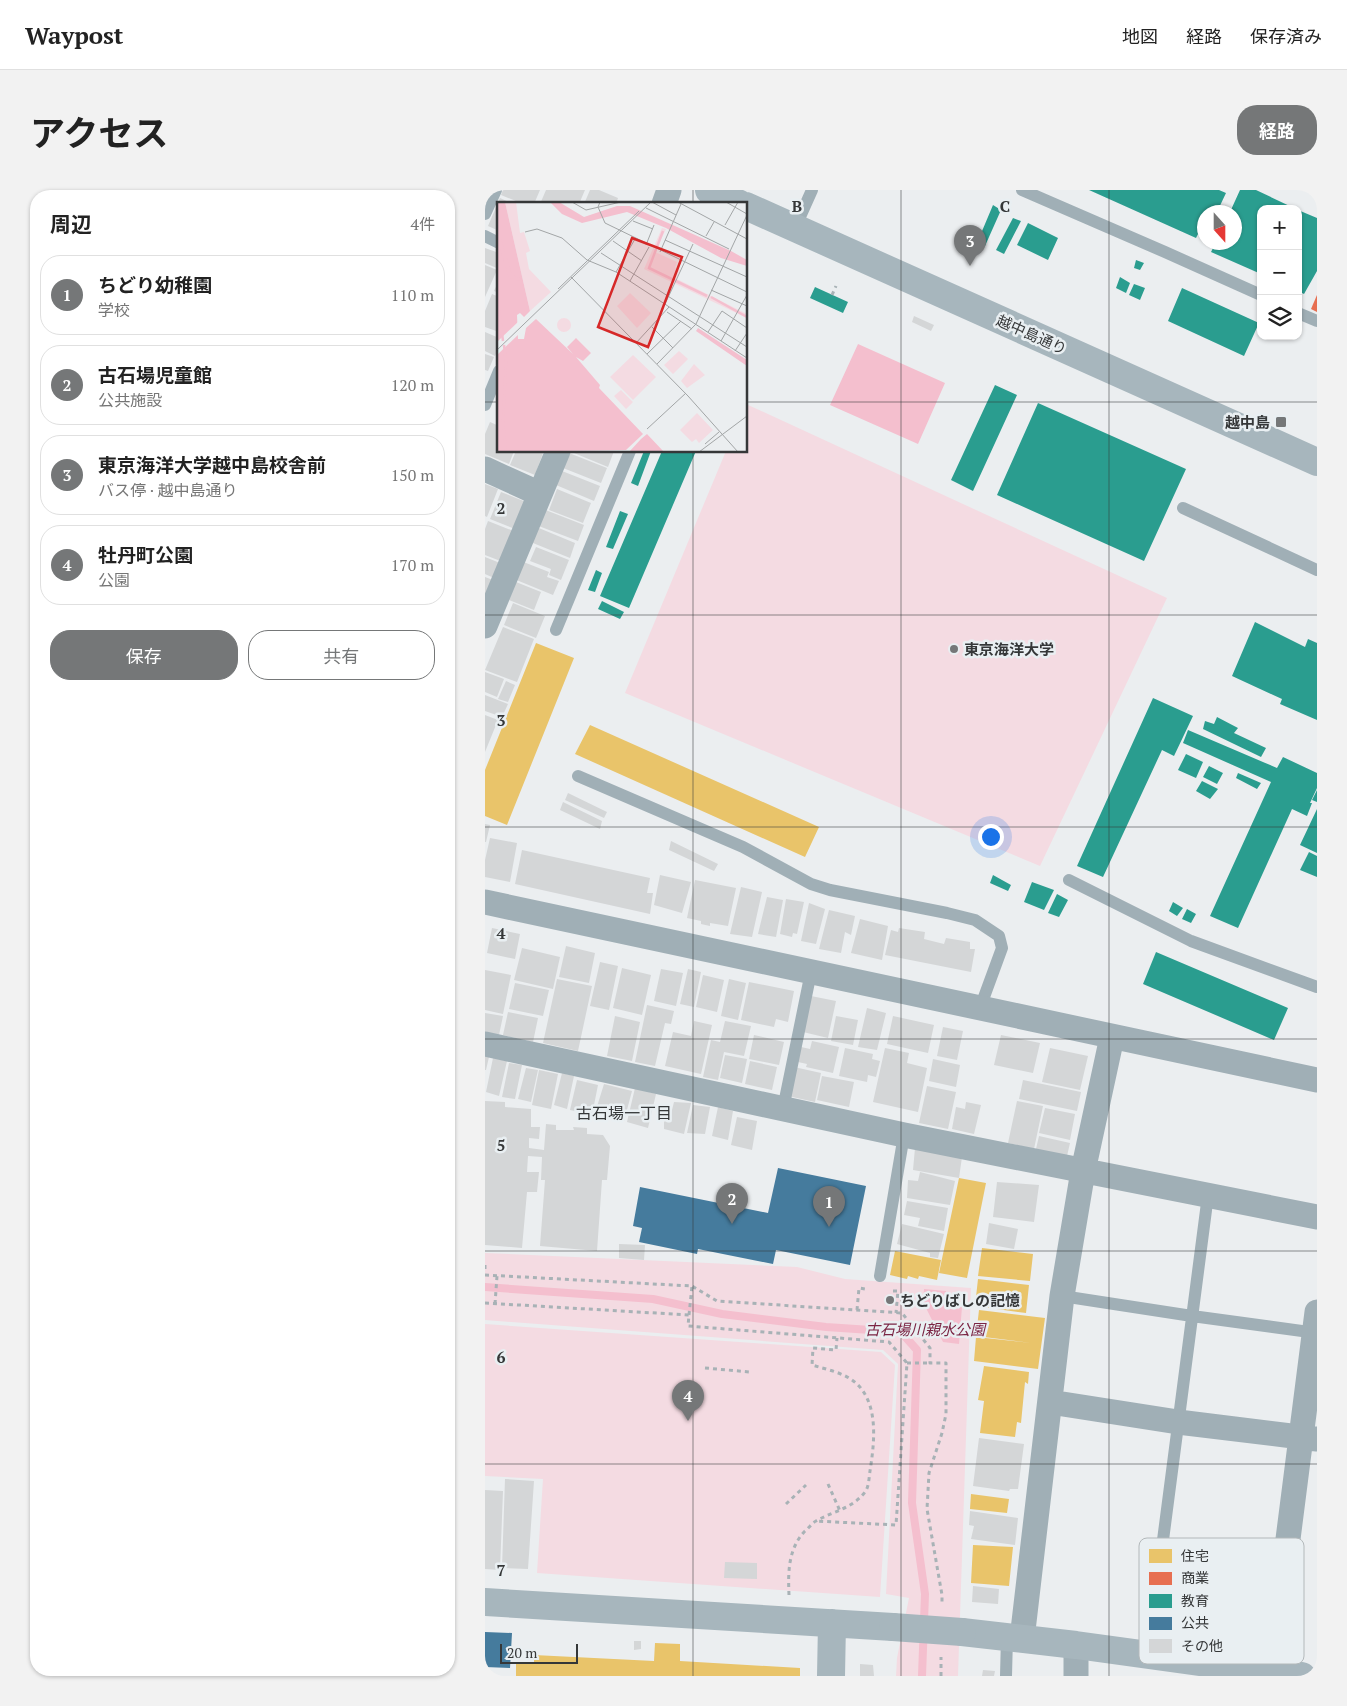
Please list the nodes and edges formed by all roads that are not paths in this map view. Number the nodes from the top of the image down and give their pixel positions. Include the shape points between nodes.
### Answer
1 (496, 190) edge
2 (669, 190) edge
3 (709, 190) edge
4 (812, 190) edge
5 (1022, 190) edge
6 (664, 202) edge
7 (734, 202) edge
8 (747, 208) edge
9 (485, 214) edge
10 (795, 228) junction
11 (485, 236) edge
12 (497, 242) edge
13 (1257, 293) edge
14 (1302, 314) edge
15 (1317, 321) edge
16 (497, 377) edge
17 (485, 405) edge
18 (558, 452) edge
19 (630, 452) edge
20 (1317, 462) edge
21 (485, 469) edge
22 (540, 494) junction
23 (1183, 508) dead end
24 (1317, 570) edge
25 (485, 626) edge
26 (556, 630) dead end
27 (578, 776) dead end
28 (1069, 880) dead end
29 (485, 902) edge
30 (811, 972) junction
31 (1317, 987) edge
32 (980, 1008) junction
33 (1112, 1037) junction
34 (485, 1044) edge
35 (1317, 1080) edge
36 (783, 1109) junction
37 (904, 1135) junction
38 (1083, 1171) junction
39 (1208, 1196) junction
40 (1317, 1216) edge
41 (880, 1276) dead end
42 (1061, 1296) junction
43 (1192, 1316) junction
44 (1316, 1326) edge
45 (1050, 1402) junction
46 (1178, 1422) junction
47 (1309, 1438) edge
48 (1163, 1538) edge
49 (1293, 1538) edge
50 (485, 1602) edge
51 (832, 1623) junction
52 (1015, 1638) junction
53 (1076, 1645) junction
54 (1139, 1654) edge
55 (1187, 1664) edge
56 (1272, 1664) edge
57 (1209, 1669) edge
58 (1271, 1672) junction
59 (831, 1676) edge
60 (1006, 1676) edge
61 (1076, 1676) edge
62 (1302, 1676) edge

1 - 9 lane
2 - 6 street
3 - 7 street, 越中島通り
4 - 10 lane
5 - 13 lane
8 - 10 street, 越中島通り
10 - 20 street, 越中島通り
11 - 12 lane
14 - 15 lane
16 - 17 lane
18 - 22 street
19 - 26 lane
21 - 22 street
22 - 25 street
23 - 24 lane
27 - 32 lane via 743,847 811,884 975,920 999,936 1002,948
28 - 31 lane via 1191,941
29 - 30 street
30 - 32 street
30 - 36 lane
32 - 33 street
33 - 35 street
33 - 38 street
34 - 36 street
36 - 37 street
37 - 38 street
37 - 41 lane
38 - 39 street
38 - 42 street
39 - 40 street
39 - 43 lane
42 - 43 lane
42 - 45 street
43 - 44 lane
43 - 46 lane
44 - 47 street
45 - 46 street
45 - 52 street
46 - 47 street
46 - 48 lane
47 - 49 street
50 - 51 street
51 - 52 street, bridge
51 - 59 street
52 - 53 street
52 - 60 lane
53 - 54 street
53 - 61 street
55 - 57 street
56 - 58 street
57 - 58 street
58 - 62 street

